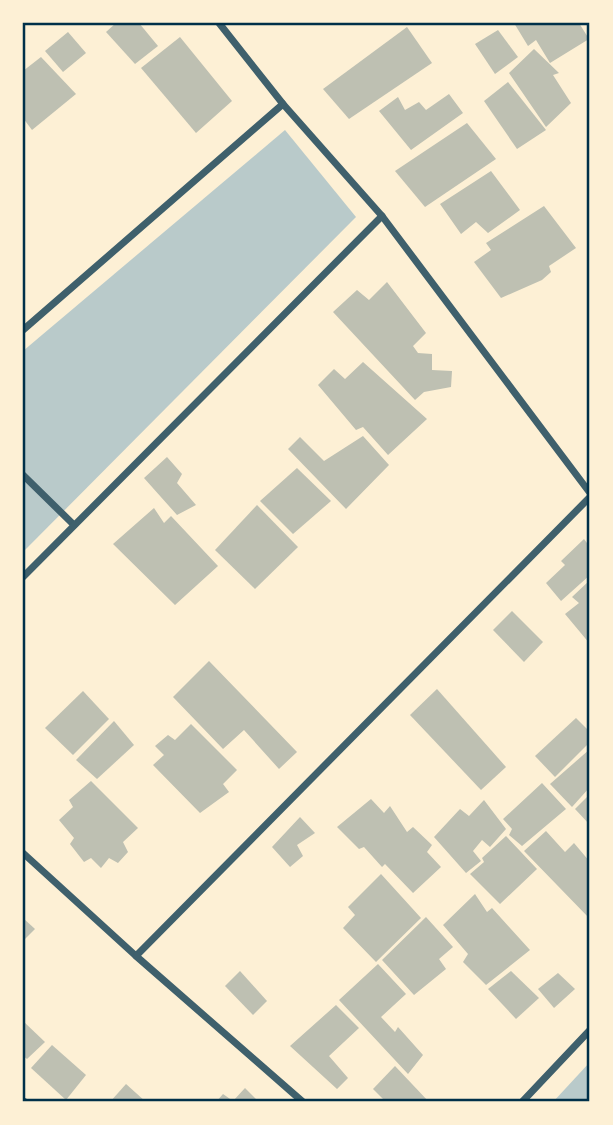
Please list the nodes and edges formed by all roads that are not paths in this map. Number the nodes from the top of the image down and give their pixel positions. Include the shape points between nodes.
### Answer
1 (219, 23) edge
2 (283, 104) junction
3 (382, 216) junction
4 (23, 330) edge
5 (23, 475) edge
6 (590, 495) edge
7 (74, 525) junction
8 (23, 577) edge
9 (23, 853) edge
10 (136, 956) junction
11 (590, 1030) edge
12 (303, 1102) edge
13 (522, 1102) edge

1 - 2 street
2 - 3 street
2 - 4 street
3 - 6 street
3 - 7 street
5 - 7 street
6 - 10 street
7 - 8 street
9 - 10 street
10 - 12 street
11 - 13 street

